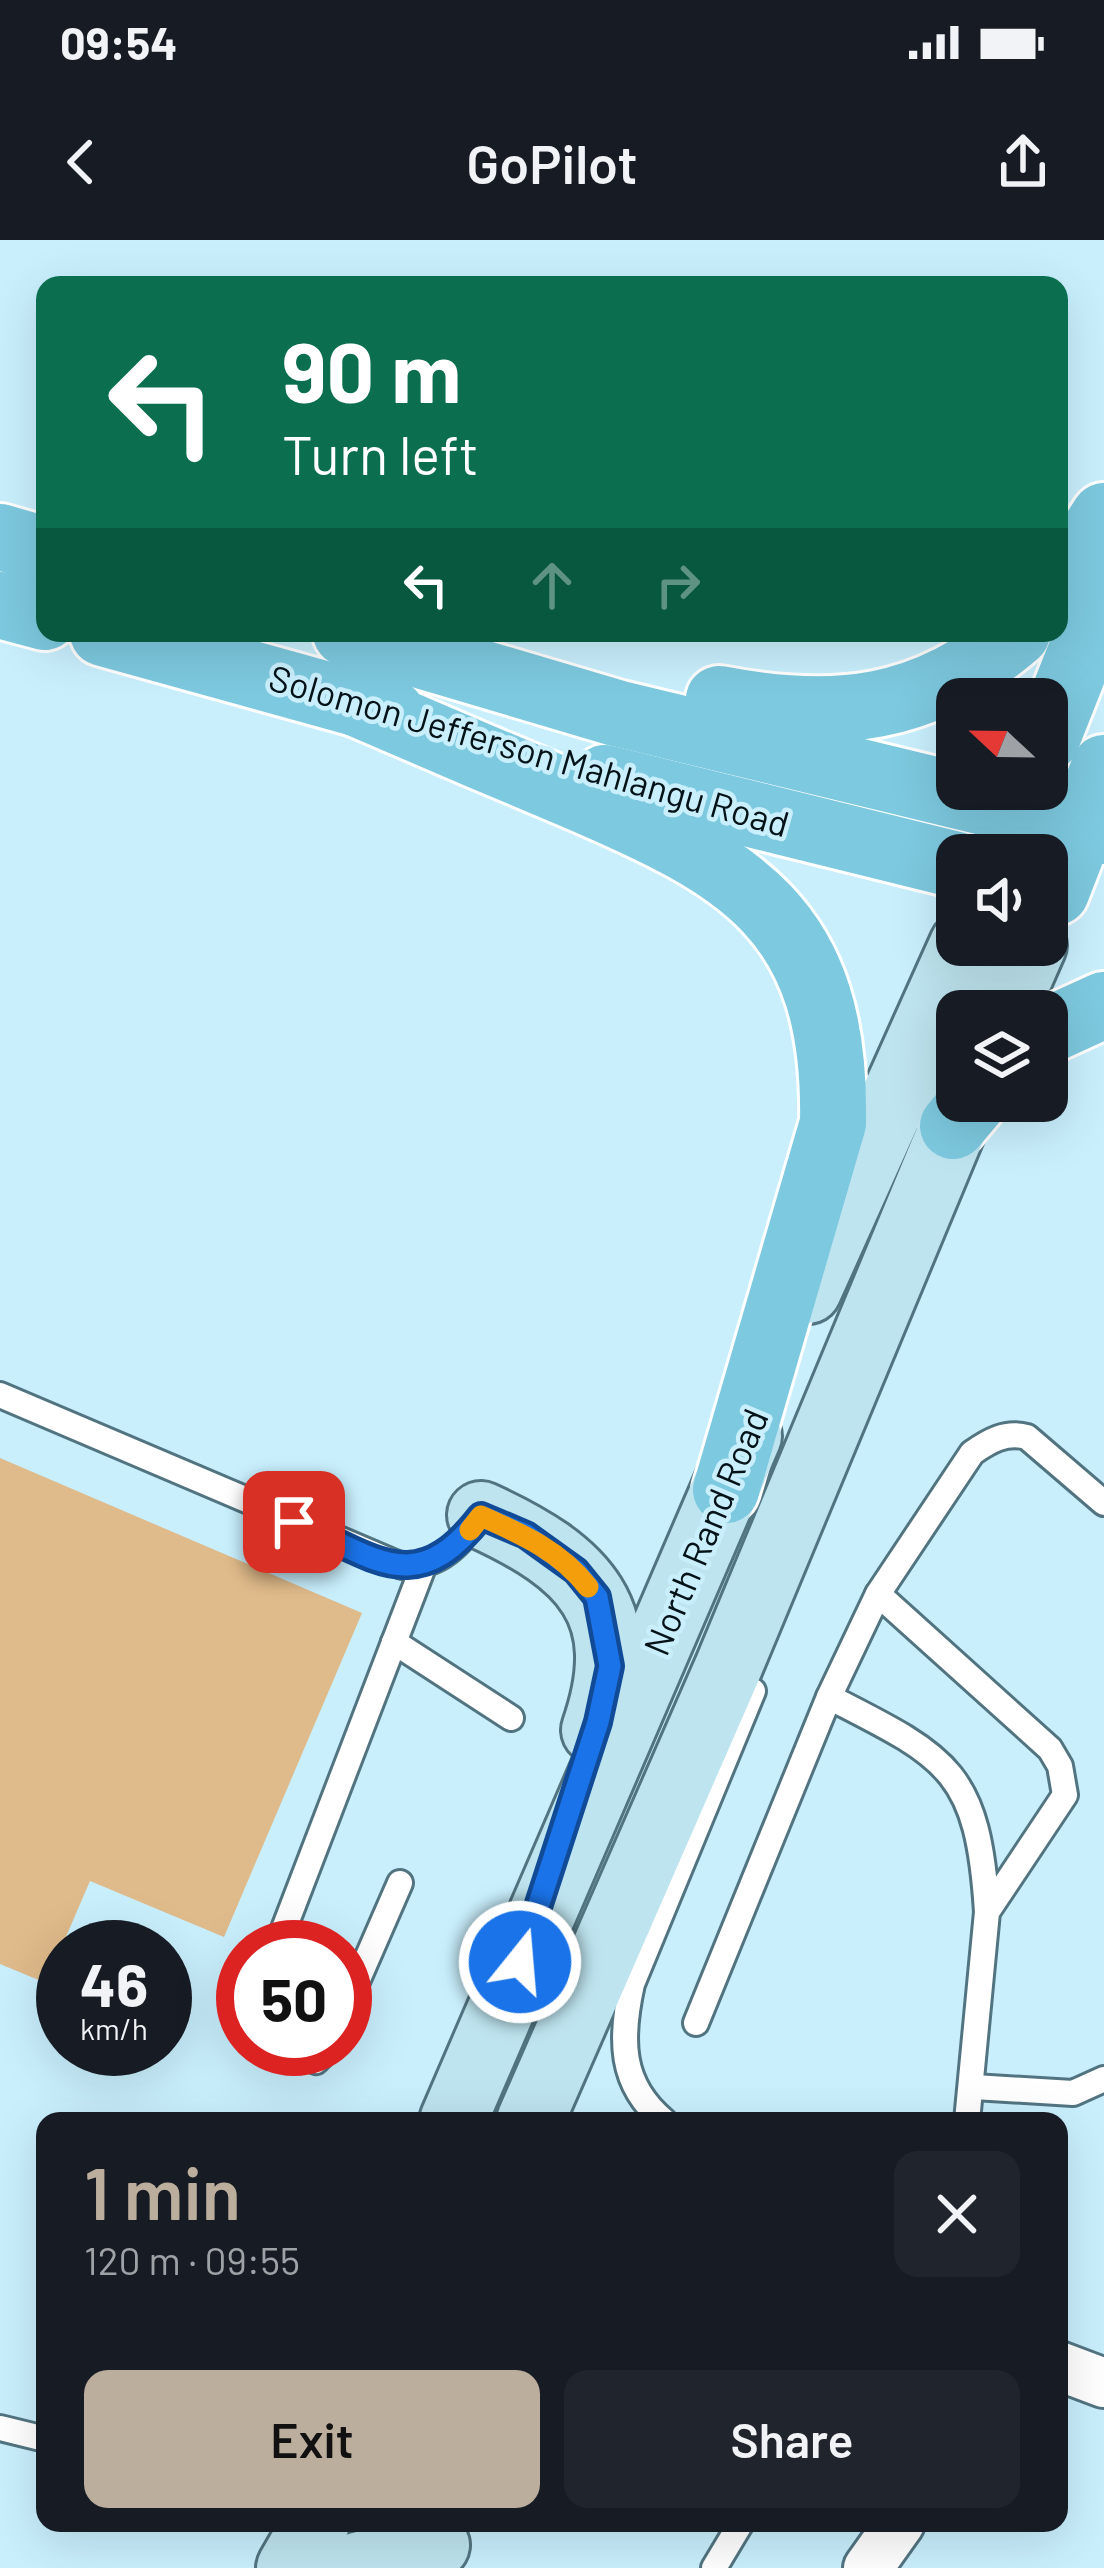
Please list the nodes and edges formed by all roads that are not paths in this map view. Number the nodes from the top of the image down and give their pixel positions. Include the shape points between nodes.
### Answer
1 (1104, 516) edge
2 (0, 537) edge
3 (36, 547) edge
4 (1068, 572) edge
5 (1104, 594) edge
6 (0, 605) edge
7 (36, 615) edge
8 (136, 642) edge
9 (376, 642) edge
10 (414, 642) edge
11 (1004, 642) edge
12 (1068, 685) edge
13 (350, 700) junction
14 (1097, 808) edge
15 (1015, 818) edge
16 (936, 860) edge
17 (1068, 883) edge
18 (953, 966) edge
19 (1104, 1006) edge
20 (1068, 1022) edge
21 (958, 1122) edge
22 (908, 1235) junction
23 (0, 1395) edge
24 (857, 1428) dead end
25 (726, 1490) junction
26 (1104, 1503) edge
27 (481, 1516) joint
28 (423, 1567) junction
29 (878, 1594) junction
30 (394, 1642) junction
31 (760, 1675) dead end
32 (830, 1697) junction
33 (511, 1718) dead end
34 (400, 1883) dead end
35 (987, 1912) junction
36 (287, 1920) edge
37 (372, 1947) edge
38 (520, 1962) junction
39 (696, 2023) dead end
40 (1104, 2079) edge
41 (974, 2087) junction
42 (457, 2112) edge
43 (534, 2112) edge
44 (655, 2112) edge
45 (969, 2112) edge
46 (1068, 2370) edge
47 (1104, 2384) edge
48 (0, 2428) edge
49 (36, 2437) edge
50 (277, 2532) edge
51 (311, 2532) edge
52 (349, 2532) edge
53 (736, 2532) edge
54 (894, 2532) edge
55 (439, 2543) edge
56 (262, 2568) edge
57 (290, 2568) edge
58 (334, 2568) edge
59 (350, 2568) edge
60 (714, 2568) edge
61 (868, 2568) edge

1 - 4 main road
2 - 3 main road
5 - 12 main road
6 - 7 main road
8 - 13 main road, Solomon Jefferson Mahlangu Road
9 - 15 main road, Solomon Jefferson Mahlangu Road
10 - 11 main road via 820,713 881,706 944,682
13 - 16 main road, Solomon Jefferson Mahlangu Road via 600,777
13 - 25 main road via 718,865 775,915 816,983 834,1073 832,1123
14 - 15 main road, Solomon Jefferson Mahlangu Road
14 - 17 main road
18 - 25 main road, North Rand Road
19 - 20 main road
21 - 22 main road, North Rand Road
22 - 24 lane
22 - 43 main road, North Rand Road
23 - 28 lane via 378,1558
25 - 38 main road, North Rand Road
26 - 29 lane via 1027,1437 986,1443
27 - 28 lane via 446,1556
27 - 38 main road via 526,1535 576,1571 597,1597 610,1666
28 - 30 lane
29 - 32 lane
29 - 35 lane via 1060,1766 1065,1795
30 - 33 lane
30 - 36 lane
31 - 44 lane via 623,2020 625,2065 636,2094
32 - 35 lane via 921,1744 949,1774 982,1842
32 - 39 lane
34 - 37 lane
35 - 41 lane
38 - 42 main road, North Rand Road
40 - 41 lane via 1073,2093
41 - 45 lane
46 - 47 street
48 - 49 lane
50 - 56 main road
51 - 57 main road
52 - 58 main road
53 - 60 lane
54 - 61 street
55 - 59 main road

